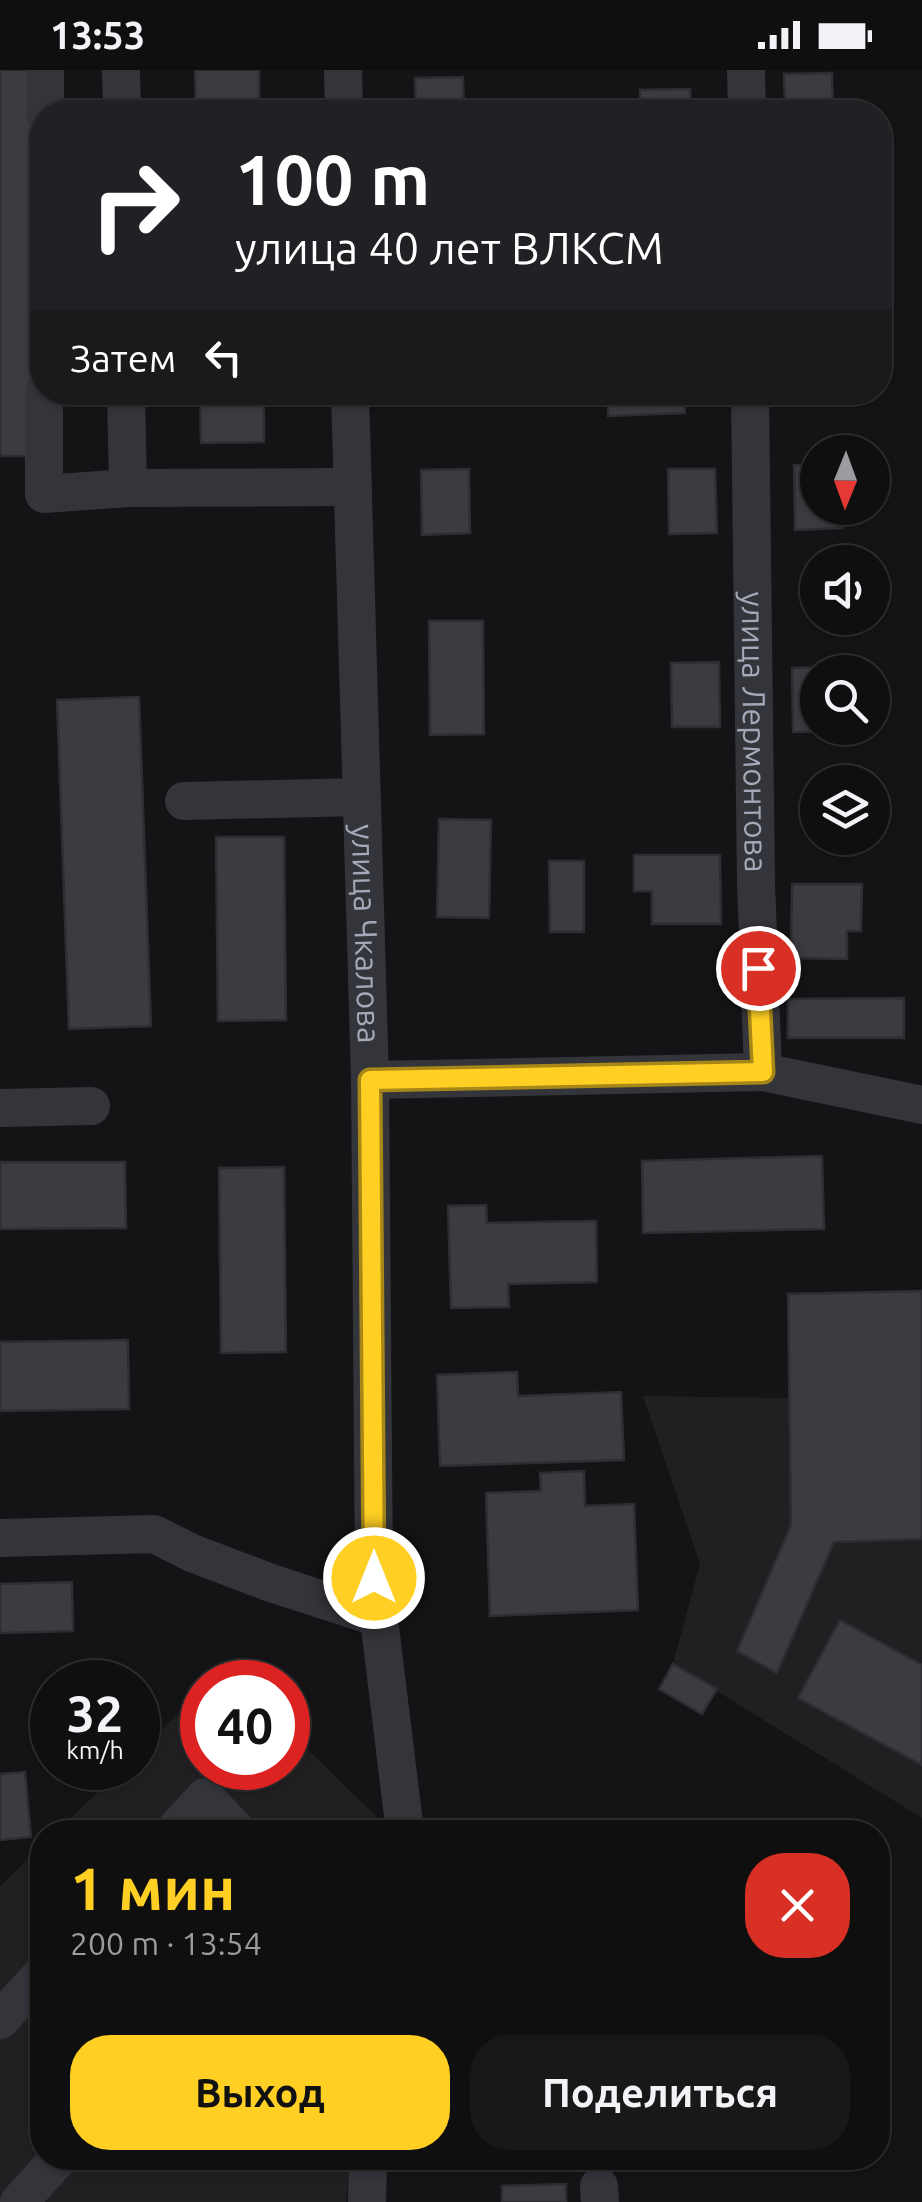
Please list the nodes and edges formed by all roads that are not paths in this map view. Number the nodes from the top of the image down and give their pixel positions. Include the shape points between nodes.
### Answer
1 (44, 70) edge
2 (121, 70) edge
3 (343, 70) edge
4 (746, 70) edge
5 (44, 100) edge
6 (122, 100) edge
7 (344, 100) edge
8 (746, 100) edge
9 (44, 405) edge
10 (126, 405) edge
11 (350, 405) edge
12 (750, 405) edge
13 (352, 487) junction
14 (128, 488) junction
15 (360, 797) junction
16 (184, 802) dead end
17 (763, 1072) junction
18 (370, 1080) junction
19 (922, 1105) edge
20 (91, 1106) dead end
21 (0, 1108) edge
22 (0, 1538) edge
23 (379, 1618) junction
24 (184, 1820) edge
25 (227, 1820) edge
26 (404, 1820) edge
27 (30, 1987) edge
28 (0, 2020) edge
29 (48, 2170) edge
30 (368, 2170) edge
31 (19, 2202) edge
32 (368, 2202) edge

1 - 5 street
2 - 6 street
3 - 7 street
4 - 8 street
9 - 14 street via 44,494
10 - 14 street
11 - 13 street, улица Чкалова
12 - 17 street, улица Лермонтова
13 - 14 street
13 - 15 street, улица Чкалова
15 - 16 street
15 - 18 street, улица Чкалова
17 - 18 street
17 - 19 street
18 - 23 street, улица Чкалова
20 - 21 street
22 - 23 street via 154,1534
23 - 26 street, улица Чкалова
24 - 25 street via 206,1797
27 - 28 street
29 - 31 street
30 - 32 street

